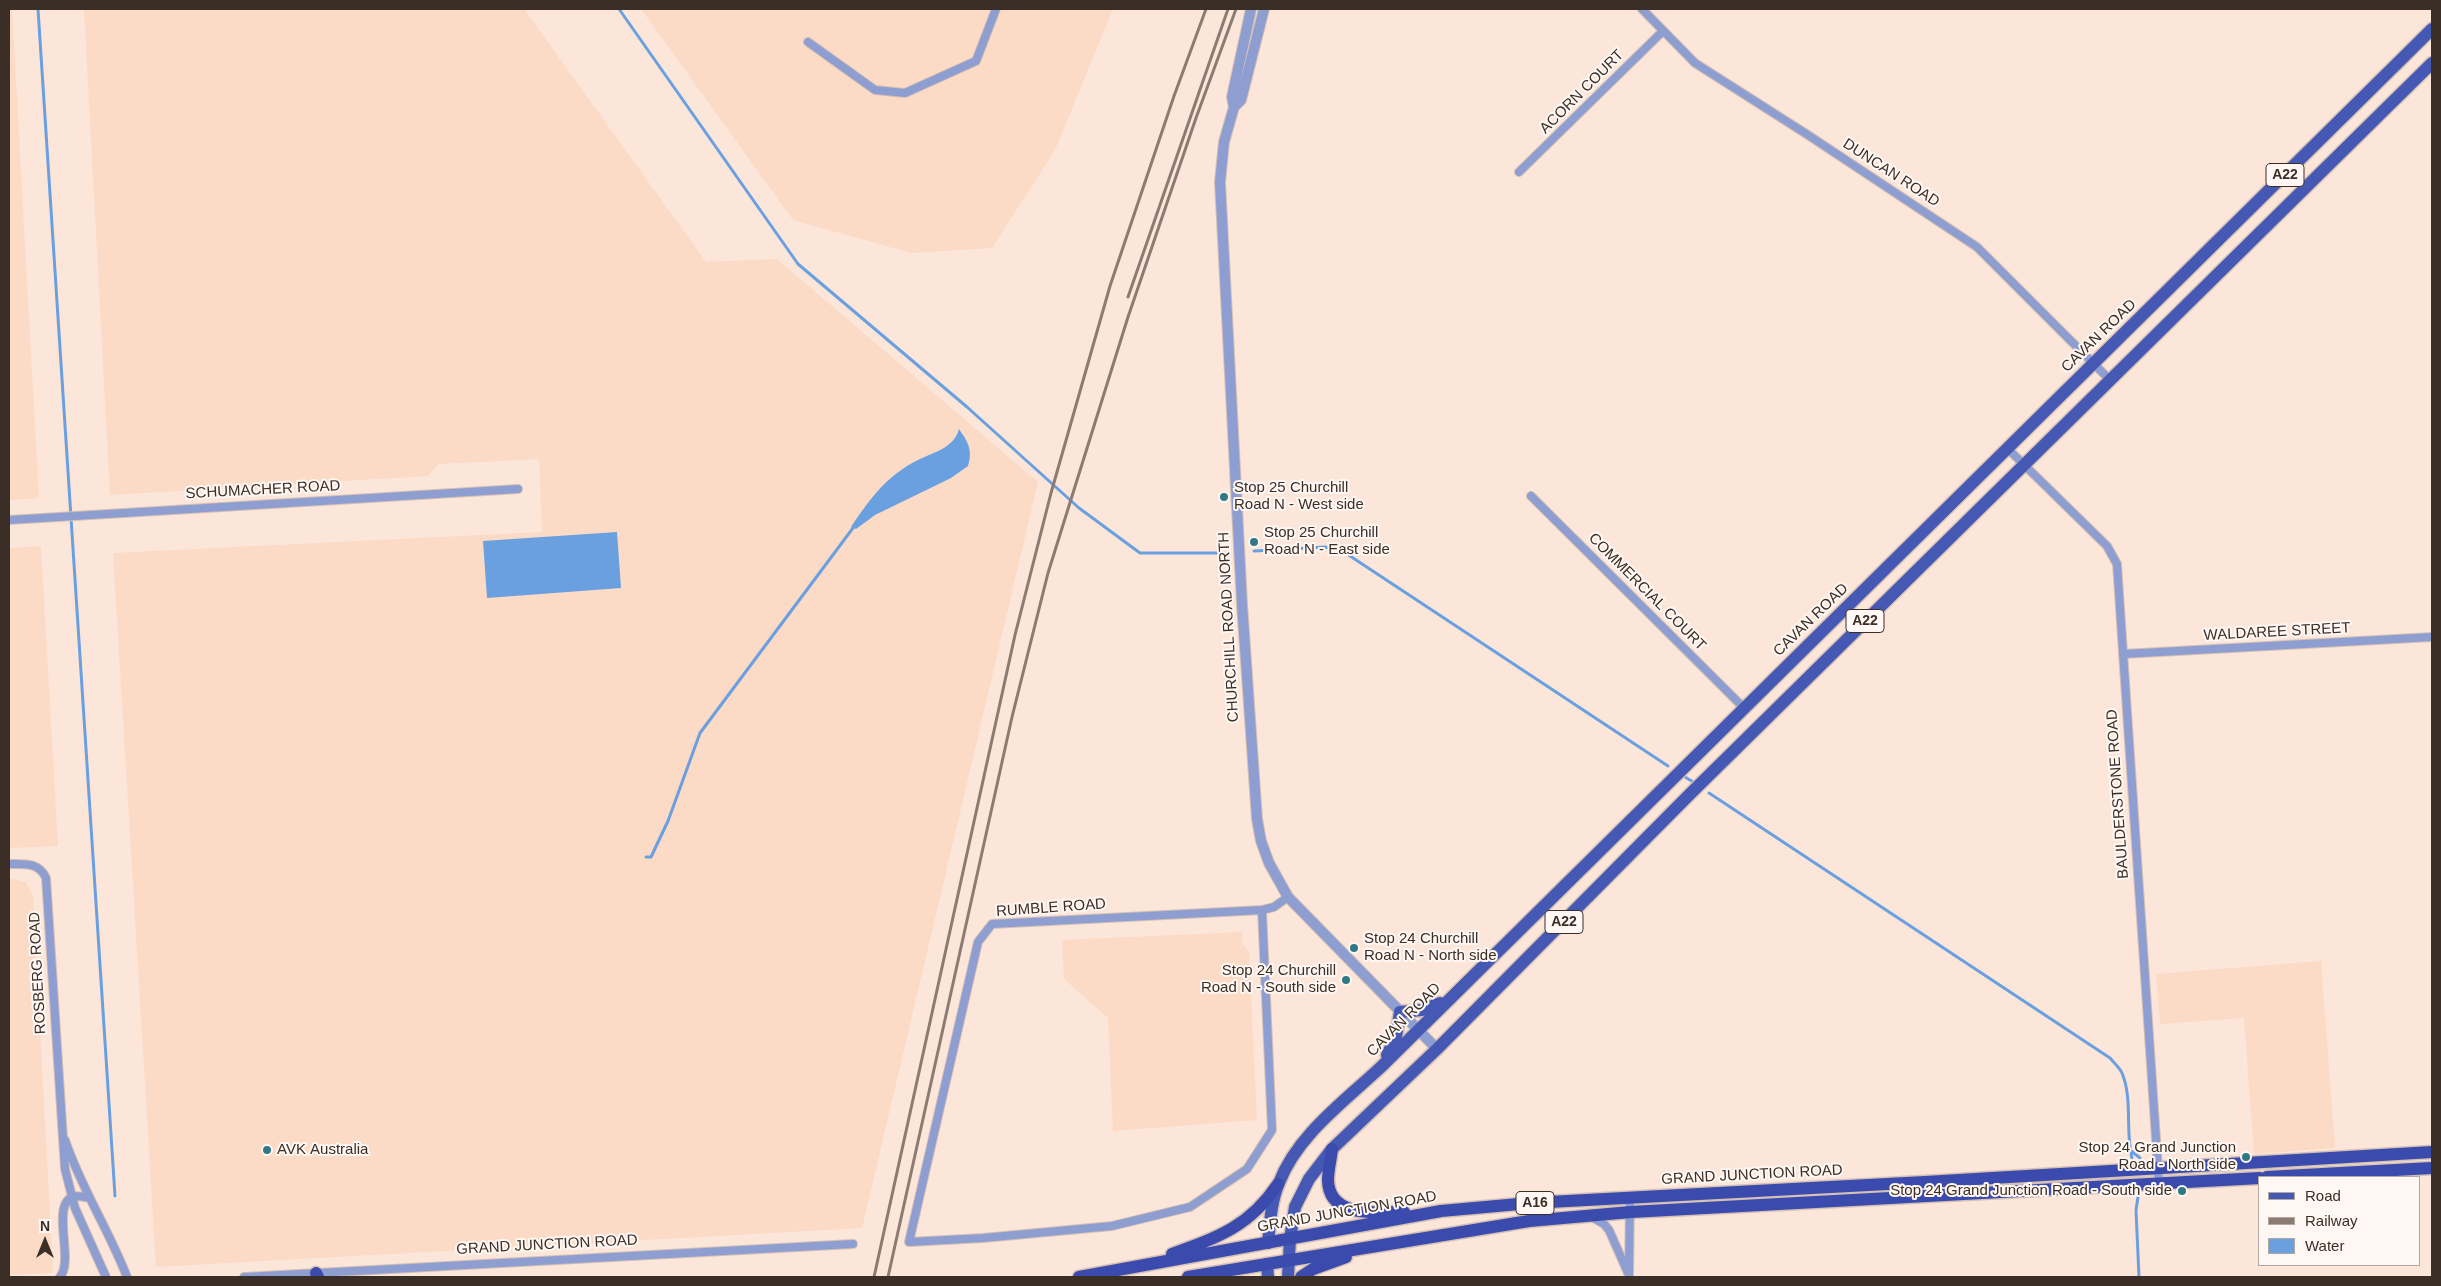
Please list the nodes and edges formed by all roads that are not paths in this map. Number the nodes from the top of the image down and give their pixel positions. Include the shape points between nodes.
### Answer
1 (996, 9) edge
2 (1251, 9) edge
3 (1264, 9) edge
4 (1642, 9) edge
5 (1663, 31) junction
6 (2430, 35) edge
7 (808, 42) dead end
8 (2432, 63) edge
9 (1234, 107) junction
10 (1520, 172) dead end
11 (2093, 364) junction
12 (2110, 380) junction
13 (2007, 448) junction
14 (2024, 465) junction
15 (518, 489) dead end
16 (1531, 496) dead end
17 (9, 520) edge
18 (2432, 637) edge
19 (2123, 654) junction
20 (1744, 708) junction
21 (9, 864) edge
22 (1288, 897) junction
23 (1262, 910) junction
24 (1448, 1000) junction
25 (1400, 1012) junction
26 (1417, 1030) junction
27 (1437, 1049) junction
28 (1382, 1066) junction
29 (60, 1111) junction
30 (1332, 1149) junction
31 (2432, 1152) edge
32 (2158, 1168) junction
33 (2432, 1168) edge
34 (2285, 1176) edge
35 (2258, 1178) edge
36 (2159, 1183) junction
37 (1278, 1184) junction
38 (1926, 1189) junction
39 (71, 1197) junction
40 (1630, 1197) junction
41 (89, 1198) junction
42 (1441, 1211) junction
43 (1631, 1212) junction
44 (1589, 1215) junction
45 (1290, 1239) junction
46 (1401, 1241) junction
47 (1268, 1243) junction
48 (853, 1244) dead end
49 (1288, 1260) junction
50 (1267, 1264) junction
51 (1137, 1266) junction
52 (1232, 1270) junction
53 (316, 1276) edge
54 (1629, 1276) edge
55 (60, 1277) edge
56 (106, 1277) edge
57 (127, 1277) edge
58 (244, 1277) edge
59 (1079, 1277) edge
60 (1188, 1277) edge
61 (1243, 1277) edge
62 (1268, 1277) edge
63 (1288, 1277) edge
64 (1301, 1277) edge

1 - 7 street via 976,61 906,93 875,90
2 - 9 street, CHURCHILL ROAD NORTH via 1232,97
3 - 9 street, CHURCHILL ROAD NORTH via 1241,100
4 - 5 street, DUNCAN ROAD
5 - 10 street, ACORN COURT
5 - 11 street, DUNCAN ROAD via 1702,68 1977,247
6 - 11 main road, CAVAN ROAD / A22
8 - 12 main road, A22
9 - 22 street, CHURCHILL ROAD NORTH via 1224,142 1220,182 1256,819 1270,863
11 - 12 street, DUNCAN ROAD
11 - 13 main road, CAVAN ROAD / A22
12 - 14 main road, A22
13 - 14 street, BAULDERSTONE ROAD
13 - 20 main road, CAVAN ROAD / A22
14 - 19 street, BAULDERSTONE ROAD via 2114,556
14 - 27 main road, A22
15 - 17 street, SCHUMACHER ROAD
16 - 20 street, COMMERCIAL COURT
18 - 19 street, WALDAREE STREET
19 - 32 street, BAULDERSTONE ROAD
20 - 24 main road, CAVAN ROAD / A22
21 - 29 street, ROSBERG ROAD via 37,866 46,878
22 - 23 street, RUMBLE ROAD via 1274,907
22 - 25 street, CHURCHILL ROAD NORTH
23 - 23 street, RUMBLE ROAD via 992,924 978,942 909,1242 1112,1226 1190,1207 1247,1169 1272,1130
24 - 25 main road via 1422,1010
24 - 26 main road, CAVAN ROAD / A22
25 - 26 street, CHURCHILL ROAD NORTH
25 - 28 main road via 1396,1037
26 - 27 street, CHURCHILL ROAD NORTH
26 - 28 main road, CAVAN ROAD / A22
27 - 30 main road, A22
28 - 37 main road, CAVAN ROAD / A22 via 1307,1138
29 - 39 street, ROSBERG ROAD via 64,1170
29 - 41 street, ROSBERG ROAD via 70,1156
30 - 42 highway via 1329,1188 1340,1204 1351,1211
30 - 45 main road, A22 via 1302,1192 1295,1207
31 - 32 highway, GRAND JUNCTION ROAD / A16
32 - 36 street, BAULDERSTONE ROAD
32 - 38 highway, GRAND JUNCTION ROAD / A16
33 - 34 highway
35 - 36 highway, GRAND JUNCTION ROAD / A16
36 - 38 highway, GRAND JUNCTION ROAD / A16
37 - 47 main road, CAVAN ROAD / A22
37 - 51 highway via 1263,1206 1245,1221 1199,1244
38 - 40 highway, GRAND JUNCTION ROAD / A16
38 - 43 highway, GRAND JUNCTION ROAD / A16
39 - 41 street
39 - 55 street via 62,1210 65,1256
39 - 56 street, ROSBERG ROAD
40 - 42 highway, GRAND JUNCTION ROAD / A16
40 - 43 street
41 - 57 street, ROSBERG ROAD
42 - 45 highway, GRAND JUNCTION ROAD / A16
43 - 44 highway, GRAND JUNCTION ROAD / A16
43 - 54 street
44 - 46 highway, GRAND JUNCTION ROAD / A16
44 - 54 street via 1609,1230
45 - 47 highway, GRAND JUNCTION ROAD / A16
45 - 49 main road, A22
46 - 49 highway, GRAND JUNCTION ROAD / A16
46 - 64 highway via 1325,1264
47 - 50 highway, CAVAN ROAD / A22
47 - 51 highway, GRAND JUNCTION ROAD / A16
48 - 53 street, GRAND JUNCTION ROAD
49 - 50 highway, GRAND JUNCTION ROAD / A16
49 - 63 main road, A22
50 - 52 highway, GRAND JUNCTION ROAD / A16
50 - 62 main road, A22
51 - 59 highway, GRAND JUNCTION ROAD / A16
52 - 60 highway, GRAND JUNCTION ROAD / A16
52 - 61 main road
53 - 58 street, GRAND JUNCTION ROAD

